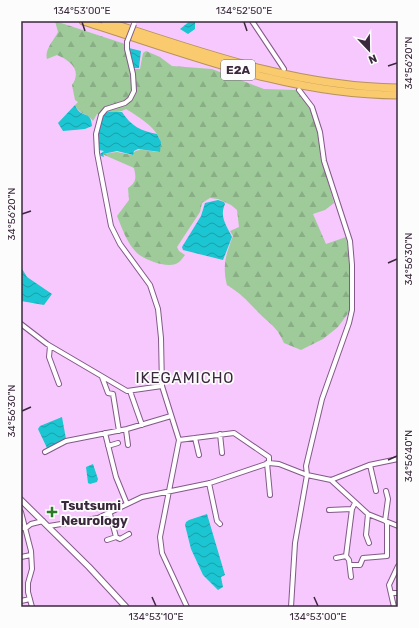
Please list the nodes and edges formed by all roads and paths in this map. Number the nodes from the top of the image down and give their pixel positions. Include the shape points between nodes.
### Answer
1 (83, 21) edge
2 (105, 21) edge
3 (252, 21) edge
4 (135, 22) edge
5 (284, 69) dead end
6 (398, 88) edge
7 (299, 90) dead end
8 (398, 95) edge
9 (21, 324) edge
10 (50, 346) junction
11 (102, 377) junction
12 (58, 384) dead end
13 (162, 386) junction
14 (130, 392) junction
15 (171, 416) junction
16 (142, 425) junction
17 (119, 430) junction
18 (126, 430) junction
19 (105, 433) junction
20 (220, 434) junction
21 (195, 438) junction
22 (179, 440) junction
23 (118, 443) dead end
24 (128, 445) dead end
25 (108, 446) junction
26 (45, 452) dead end
27 (222, 453) dead end
28 (199, 455) dead end
29 (398, 459) edge
30 (268, 463) junction
31 (370, 465) junction
32 (307, 475) junction
33 (331, 480) junction
34 (209, 483) junction
35 (376, 491) dead end
36 (386, 491) dead end
37 (169, 492) junction
38 (270, 495) dead end
39 (21, 500) edge
40 (355, 503) junction
41 (127, 504) junction
42 (352, 509) junction
43 (329, 510) dead end
44 (21, 512) edge
45 (110, 514) junction
46 (368, 514) junction
47 (43, 521) junction
48 (386, 522) junction
49 (220, 524) dead end
50 (49, 526) junction
51 (398, 526) edge
52 (23, 528) edge
53 (129, 534) dead end
54 (116, 537) junction
55 (107, 540) dead end
56 (368, 543) dead end
57 (31, 555) junction
58 (346, 556) junction
59 (21, 557) edge
60 (336, 558) dead end
61 (350, 565) junction
62 (398, 566) edge
63 (397, 574) edge
64 (351, 578) dead end
65 (391, 593) junction
66 (398, 593) edge
67 (30, 599) junction
68 (21, 601) edge
69 (32, 607) edge
70 (126, 607) edge
71 (187, 607) edge
72 (291, 607) edge
73 (394, 607) edge

1 - 8 highway, E2A via 208,62 272,79 332,90
2 - 6 highway, E2A via 210,55 274,72 333,83
3 - 5 street
4 - 13 street, bridge via 127,42 134,91 125,103 106,109 101,115 96,134 97,153 112,226 120,244 150,285 158,309
7 - 32 street via 312,107 320,132 324,161 350,241 352,265 350,323 322,399 306,466
9 - 10 street
10 - 11 street
10 - 12 street via 49,357
11 - 14 street
11 - 17 street via 108,393 113,394
13 - 14 street
13 - 15 street
14 - 16 street
15 - 16 street
15 - 22 street
16 - 18 street
17 - 18 street
17 - 19 street
18 - 24 street
19 - 25 street
19 - 26 street via 86,439 66,441
20 - 21 street
20 - 27 street
20 - 30 street via 237,434 269,457
21 - 22 street
21 - 28 street
22 - 37 street
23 - 25 street
25 - 41 street via 116,477
29 - 31 street
30 - 32 street via 279,464
30 - 34 street
30 - 38 street
31 - 33 street
31 - 35 street
32 - 33 street
32 - 72 street via 295,543
33 - 40 street
34 - 37 street
34 - 49 street via 217,521
36 - 48 street
37 - 41 street
37 - 71 street via 160,546
39 - 47 street
40 - 42 street
40 - 46 street
41 - 45 street
42 - 43 street
42 - 58 street
44 - 52 street
45 - 50 street
45 - 54 street
46 - 48 street
46 - 56 street
47 - 50 street
47 - 52 street
48 - 51 street
48 - 61 street via 387,556 363,558 360,565
50 - 70 street
52 - 57 street
53 - 54 street via 120,539
54 - 55 street
57 - 59 street
57 - 67 street via 32,569 28,583
58 - 60 street
58 - 61 street
61 - 64 street
62 - 63 street
63 - 65 street via 389,585
65 - 66 street
65 - 73 street
67 - 68 street
67 - 69 street

